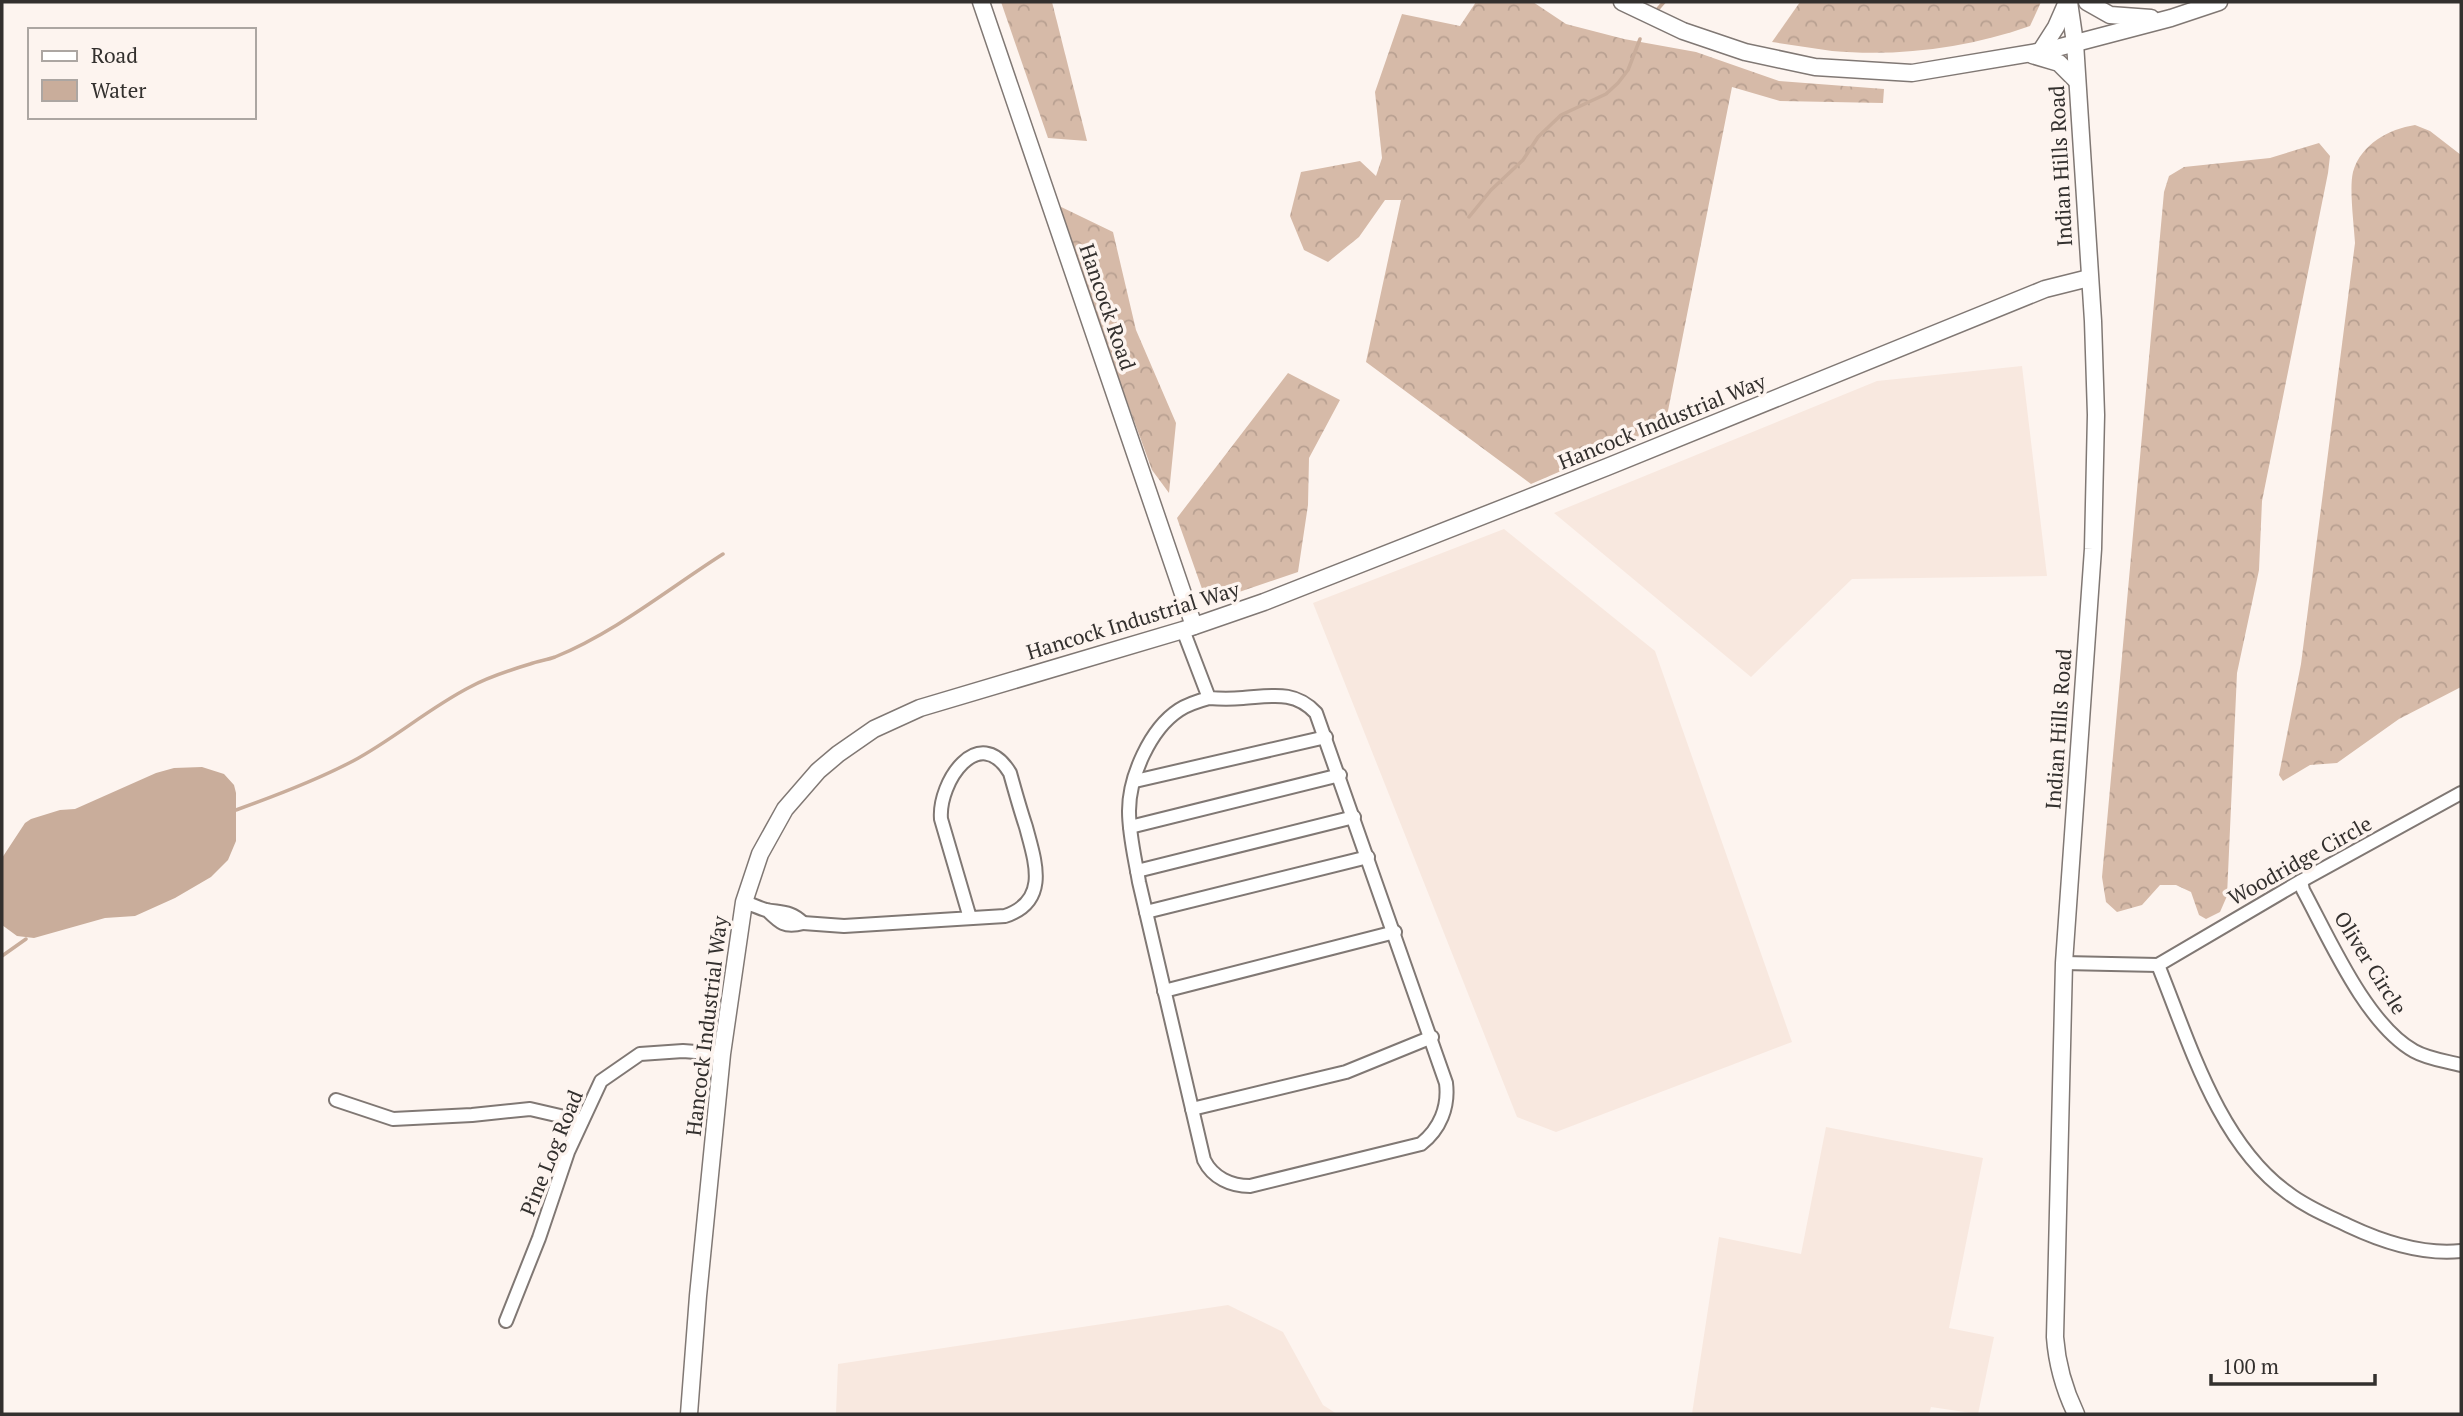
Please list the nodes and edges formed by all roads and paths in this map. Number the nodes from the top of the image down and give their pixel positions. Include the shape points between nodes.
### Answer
1 (981, 2) edge
2 (1622, 2) edge
3 (2068, 2) edge
4 (2087, 2) edge
5 (2219, 2) edge
6 (2171, 18) junction
7 (2075, 43) junction
8 (2033, 53) junction
9 (2077, 81) junction
10 (2089, 278) junction
11 (1188, 628) junction
12 (1209, 698) junction
13 (1326, 737) junction
14 (1340, 775) junction
15 (1135, 781) junction
16 (2461, 793) edge
17 (1354, 817) junction
18 (1130, 827) junction
19 (1368, 857) junction
20 (1137, 871) junction
21 (2301, 881) junction
22 (744, 902) junction
23 (1146, 912) junction
24 (970, 918) junction
25 (1395, 932) junction
26 (2064, 963) junction
27 (2158, 965) junction
28 (1164, 991) junction
29 (1432, 1037) junction
30 (722, 1054) junction
31 (2461, 1065) edge
32 (336, 1100) dead end
33 (1192, 1109) junction
34 (582, 1121) junction
35 (2461, 1251) edge
36 (506, 1321) dead end
37 (689, 1414) edge
38 (2076, 1414) edge

1 - 11 street, Hancock Road
2 - 8 street via 1745,52 1815,67 1912,73
3 - 7 street, Indian Hills Road
3 - 8 street via 2056,27
4 - 6 street via 2110,15
5 - 6 street
6 - 7 street
7 - 8 street
7 - 9 street, Indian Hills Road
8 - 9 street via 2059,63
9 - 10 street, Indian Hills Road
10 - 11 street, Hancock Industrial Way via 2045,289 1574,480
10 - 26 street, Indian Hills Road via 2096,415 2093,549
11 - 12 street
11 - 22 street, Hancock Industrial Way via 920,708 874,729 818,771 785,809 761,854
12 - 13 street via 1294,697 1316,713
12 - 15 street via 1187,705 1168,720 1153,740
13 - 14 street
13 - 15 street
14 - 17 street
14 - 18 street
15 - 18 street
16 - 21 street, Woodridge Circle
17 - 19 street
17 - 20 street
18 - 20 street
19 - 23 street
19 - 25 street
20 - 23 street
21 - 27 street, Woodridge Circle
21 - 31 street, Oliver Circle via 2343,964 2387,1029 2416,1052
22 - 24 street via 791,926
22 - 30 street, Hancock Industrial Way
23 - 28 street
24 - 24 street via 1016,912 1030,899 1036,879 1037,864 1010,773 984,753 974,754 951,775 940,807
25 - 28 street
25 - 29 street
26 - 27 street
26 - 38 street, Indian Hills Road via 2055,1337 2057,1364
27 - 35 street via 2214,1101 2267,1175 2308,1206 2362,1232 2417,1250
28 - 33 street
29 - 33 street via 1335,1075
29 - 33 street via 1448,1094 1442,1118 1421,1144 1236,1186 1208,1167
30 - 34 street, Pine Log Road via 640,1054 601,1081
30 - 37 street, Hancock Industrial Way
32 - 34 street via 393,1119 530,1108
34 - 36 street, Pine Log Road

